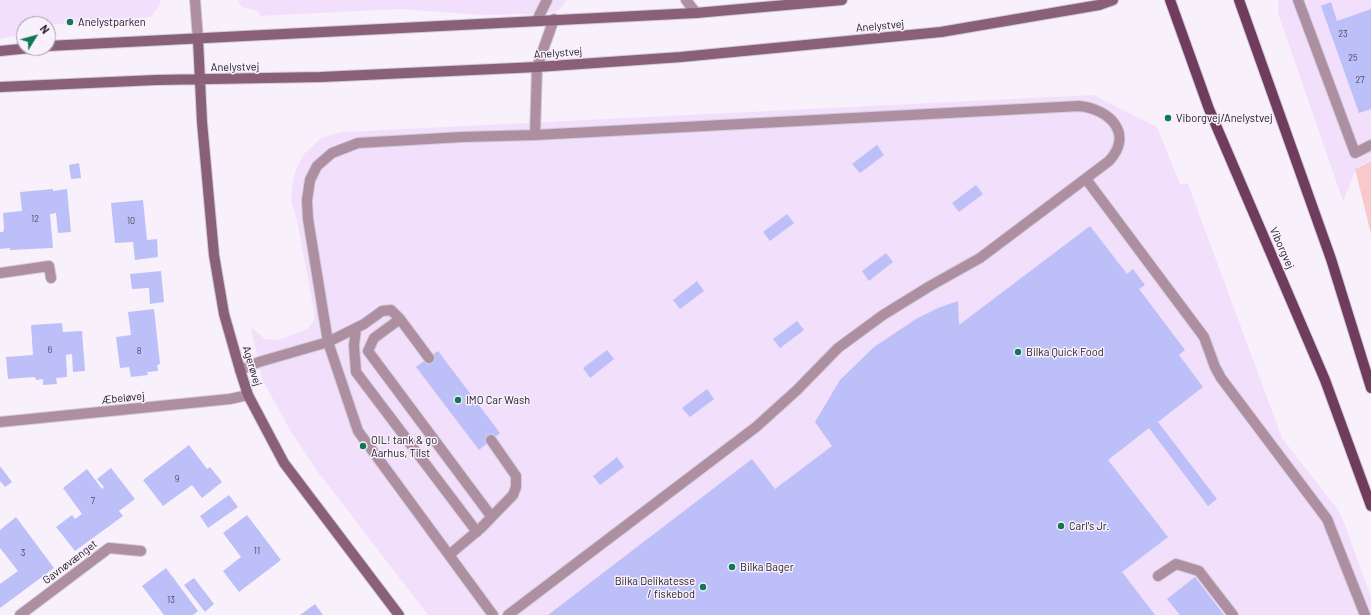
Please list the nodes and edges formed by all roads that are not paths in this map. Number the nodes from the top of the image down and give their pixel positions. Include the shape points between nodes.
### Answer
1 (195, 0) edge
2 (547, 0) edge
3 (686, 0) edge
4 (842, 0) edge
5 (1113, 0) edge
6 (1170, 0) edge
7 (1239, 0) edge
8 (1298, 0) edge
9 (696, 13) junction
10 (554, 19) junction
11 (537, 20) junction
12 (198, 39) junction
13 (56, 46) edge
14 (16, 49) edge
15 (0, 51) edge
16 (537, 67) junction
17 (199, 79) junction
18 (0, 87) edge
19 (534, 135) junction
20 (1371, 145) edge
21 (1086, 179) junction
22 (0, 273) edge
23 (51, 278) dead end
24 (400, 319) junction
25 (356, 328) junction
26 (328, 342) junction
27 (429, 358) dead end
28 (240, 370) junction
29 (1371, 388) edge
30 (248, 395) junction
31 (0, 422) edge
32 (491, 440) dead end
33 (1371, 506) edge
34 (492, 516) junction
35 (477, 532) junction
36 (142, 551) dead end
37 (449, 555) junction
38 (1158, 576) dead end
39 (20, 615) edge
40 (399, 615) edge
41 (493, 615) edge
42 (508, 615) edge
43 (1233, 615) edge
44 (1365, 615) edge

1 - 12 street
2 - 11 street
3 - 9 street
4 - 9 street
5 - 16 street, Anelystvej via 1099,5 941,32 682,57
6 - 33 main road, Viborgvej via 1209,109 1325,380
7 - 29 main road via 1331,259
8 - 20 street via 1355,153
9 - 10 street
10 - 11 street
10 - 16 street
11 - 12 street
12 - 13 street
12 - 17 street, Agerøvej
14 - 15 street
16 - 17 street, Anelystvej via 321,77
16 - 19 street
17 - 18 street, Anelystvej
17 - 28 street, Agerøvej via 214,255 224,314
19 - 21 street via 1079,106 1098,110 1107,116 1119,134 1120,144 1116,153
19 - 26 street via 462,136 358,143 332,153 317,166 310,180 308,219
21 - 42 street via 980,258 882,315 838,348 756,427
21 - 44 street via 1204,338 1221,378 1324,514
22 - 23 street via 49,266
24 - 25 street via 391,310 382,311
24 - 27 street
24 - 34 street via 374,338 368,352
25 - 26 street
25 - 35 street via 356,372
26 - 28 street
26 - 37 street via 358,431
28 - 30 street, Agerøvej
30 - 31 street, Æbeløvej
30 - 40 street, Agerøvej via 284,463
32 - 34 street via 516,476 513,495
34 - 35 street
35 - 37 street
36 - 39 street, Gavnøvænget via 109,548
37 - 41 street
38 - 43 street via 1176,564 1199,570

